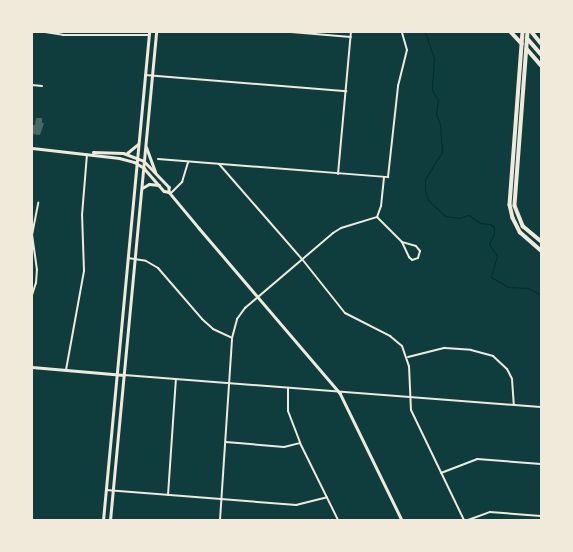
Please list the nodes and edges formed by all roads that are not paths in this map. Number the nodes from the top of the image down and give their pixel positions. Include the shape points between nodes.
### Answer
1 (45, 32) edge
2 (156, 32) edge
3 (291, 32) edge
4 (351, 32) edge
5 (402, 32) edge
6 (511, 32) edge
7 (522, 32) edge
8 (528, 32) edge
9 (532, 32) edge
10 (149, 33) edge
11 (93, 34) edge
12 (351, 37) junction
13 (541, 43) edge
14 (541, 54) edge
15 (541, 65) edge
16 (145, 76) junction
17 (152, 76) junction
18 (32, 85) edge
19 (42, 86) dead end
20 (346, 91) junction
21 (139, 143) junction
22 (146, 146) junction
23 (32, 148) edge
24 (87, 153) junction
25 (124, 153) junction
26 (138, 157) junction
27 (158, 159) dead end
28 (144, 162) junction
29 (188, 162) junction
30 (137, 164) junction
31 (219, 164) junction
32 (144, 168) junction
33 (155, 172) junction
34 (338, 174) junction
35 (384, 177) junction
36 (159, 184) junction
37 (142, 188) junction
38 (170, 192) junction
39 (38, 203) dead end
40 (377, 217) junction
41 (541, 240) edge
42 (402, 242) junction
43 (541, 250) edge
44 (128, 258) junction
45 (135, 258) junction
46 (302, 259) junction
47 (32, 295) edge
48 (259, 296) junction
49 (232, 338) junction
50 (408, 357) junction
51 (32, 367) edge
52 (66, 370) junction
53 (117, 374) junction
54 (124, 375) junction
55 (176, 379) junction
56 (230, 382) junction
57 (288, 388) junction
58 (340, 392) junction
59 (409, 396) junction
60 (514, 404) junction
61 (541, 407) edge
62 (226, 442) junction
63 (300, 443) junction
64 (541, 464) edge
65 (441, 473) junction
66 (106, 490) junction
67 (113, 490) junction
68 (168, 495) junction
69 (327, 497) junction
70 (222, 499) junction
71 (541, 516) edge
72 (103, 520) edge
73 (110, 520) edge
74 (220, 520) edge
75 (338, 520) edge
76 (402, 520) edge
77 (464, 520) edge
78 (468, 520) edge

1 - 11 street
2 - 17 main road
3 - 12 street
4 - 12 street
5 - 35 street via 407,50 398,86 390,173 388,177
6 - 15 highway
7 - 14 highway
7 - 43 highway via 511,208 520,232
8 - 41 highway via 515,206 523,226
9 - 13 highway
10 - 11 street
10 - 16 main road
12 - 20 street
16 - 17 street
16 - 21 main road
17 - 20 street
17 - 22 main road
18 - 19 street
20 - 34 street
21 - 25 main road via 133,150
21 - 26 main road
22 - 28 main road
22 - 33 main road
23 - 24 main road
24 - 25 main road
24 - 30 main road via 126,159
24 - 52 street via 82,215 84,271
25 - 26 main road
26 - 28 main road
26 - 30 main road
27 - 29 street
28 - 32 main road
28 - 33 street
29 - 31 street
29 - 38 street via 182,182
30 - 32 main road
30 - 44 main road
31 - 34 street
31 - 46 street
32 - 36 street
32 - 37 main road
33 - 38 street via 169,187
34 - 35 street
35 - 40 street via 381,206
36 - 37 main road via 149,184
36 - 38 street via 164,191
37 - 45 main road
38 - 48 street
39 - 47 street via 32,235 36,283
40 - 42 street
40 - 46 street via 341,228
42 - 42 street via 416,246 420,251 418,258 412,260 408,257
44 - 45 street
44 - 53 main road
45 - 49 street via 158,268 202,319
45 - 54 main road
46 - 48 street
46 - 50 street via 345,313 394,339 402,346
48 - 49 street via 236,319
48 - 58 street
49 - 56 street
50 - 59 street
50 - 60 street via 445,348 471,350 493,356 508,370 512,378
51 - 52 street
52 - 53 street
53 - 54 street
53 - 66 main road
54 - 55 street
54 - 67 main road
55 - 56 street
55 - 68 street
56 - 57 street
56 - 62 street
57 - 58 street
57 - 63 street via 288,411
58 - 59 street
58 - 76 street
59 - 60 street
59 - 65 street via 411,410
60 - 61 street
62 - 63 street via 284,448
62 - 70 street
63 - 69 street
64 - 65 street via 477,459
65 - 77 street
66 - 67 street
66 - 72 main road
67 - 68 street
67 - 73 main road
68 - 70 street
69 - 70 street via 296,505
69 - 75 street
70 - 74 street
71 - 78 street via 490,512

